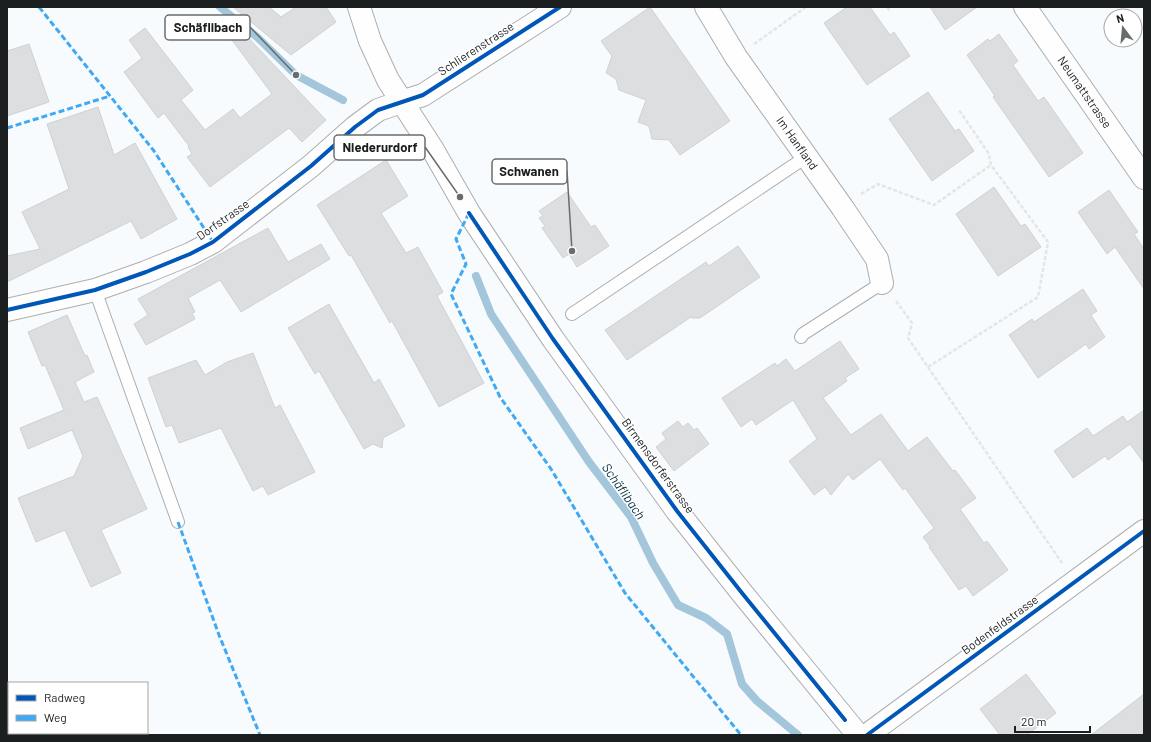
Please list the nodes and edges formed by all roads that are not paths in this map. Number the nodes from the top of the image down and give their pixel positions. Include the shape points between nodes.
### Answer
1 (359, 7) edge
2 (560, 7) edge
3 (706, 7) edge
4 (1025, 7) edge
5 (401, 102) junction
6 (1137, 155) edge
7 (806, 157) junction
8 (1144, 178) edge
9 (882, 282) joint
10 (96, 290) junction
11 (7, 310) edge
12 (572, 314) dead end
13 (800, 337) dead end
14 (178, 522) dead end
15 (1144, 531) edge
16 (858, 735) edge
17 (867, 735) edge

1 - 5 street, Birmensdorferstrasse via 372,46
2 - 5 street, Schlierenstrasse via 423,95
3 - 7 street, Im Hanfland via 736,57
4 - 6 street, Neumattstrasse
5 - 10 street, Dorfstrasse via 378,110 355,127 213,242 190,254
5 - 16 street, Birmensdorferstrasse via 433,150 479,229 553,340 677,511
6 - 8 street, Neumattstrasse
7 - 9 street, Im Hanfland via 876,259
7 - 12 lane
9 - 13 lane
10 - 11 street, Dorfstrasse
10 - 14 lane
15 - 17 street, Bodenfeldstrasse

